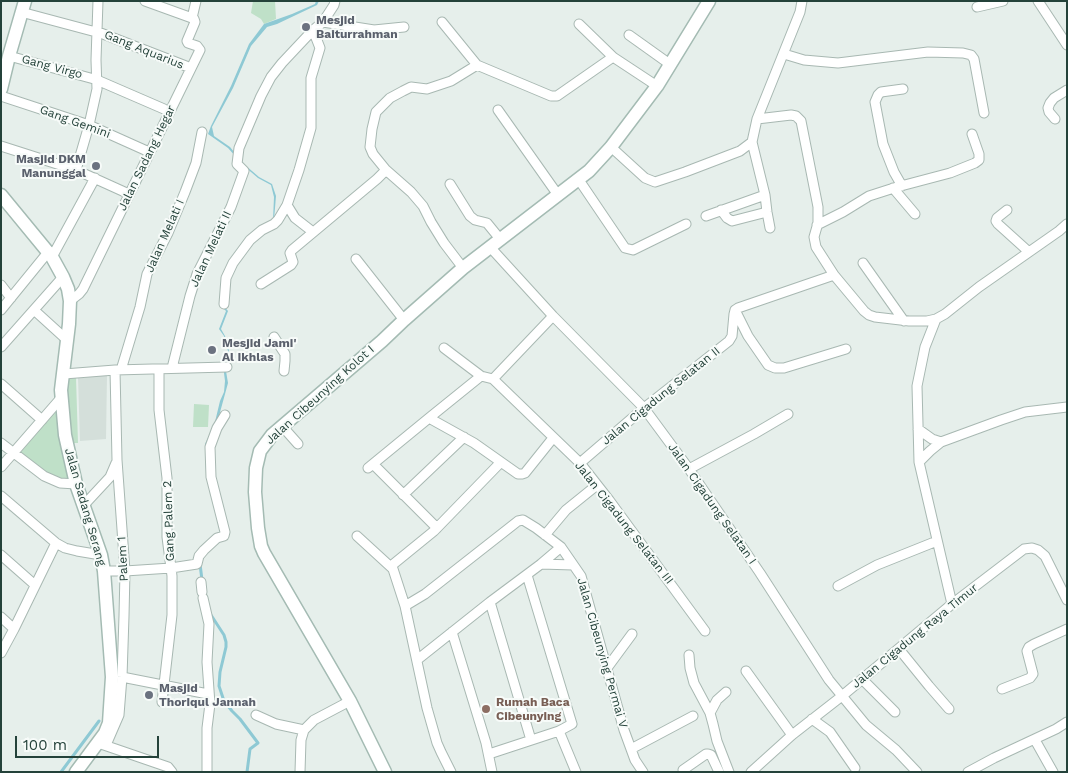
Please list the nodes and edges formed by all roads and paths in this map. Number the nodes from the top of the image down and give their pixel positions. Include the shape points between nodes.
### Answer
1 (98, 1) edge
2 (196, 1) edge
3 (335, 1) edge
4 (709, 1) edge
5 (802, 1) edge
6 (1003, 1) edge
7 (1038, 1) edge
8 (146, 2) edge
9 (23, 7) edge
10 (977, 7) dead end
11 (192, 18) junction
12 (323, 22) junction
13 (442, 22) dead end
14 (579, 24) dead end
15 (404, 27) dead end
16 (313, 30) junction
17 (97, 32) junction
18 (629, 35) dead end
19 (1067, 45) edge
20 (784, 54) junction
21 (9, 56) junction
22 (613, 58) junction
23 (477, 65) junction
24 (671, 65) junction
25 (190, 68) junction
26 (95, 79) junction
27 (657, 86) junction
28 (903, 89) dead end
29 (1, 90) edge
30 (1067, 90) edge
31 (1, 96) edge
32 (164, 109) dead end
33 (498, 110) dead end
34 (984, 113) dead end
35 (757, 119) junction
36 (1055, 119) dead end
37 (88, 125) junction
38 (202, 132) dead end
39 (972, 134) dead end
40 (752, 142) junction
41 (1, 146) edge
42 (611, 147) junction
43 (147, 151) dead end
44 (76, 170) junction
45 (382, 174) junction
46 (95, 178) junction
47 (578, 180) junction
48 (450, 184) dead end
49 (898, 187) junction
50 (129, 194) dead end
51 (1, 195) edge
52 (558, 195) junction
53 (765, 195) junction
54 (287, 205) junction
55 (721, 210) junction
56 (1007, 210) dead end
57 (766, 212) junction
58 (915, 214) dead end
59 (706, 216) dead end
60 (686, 224) dead end
61 (1067, 224) edge
62 (817, 225) junction
63 (770, 228) dead end
64 (313, 232) junction
65 (495, 243) junction
66 (1029, 252) junction
67 (50, 254) junction
68 (356, 259) dead end
69 (863, 263) dead end
70 (463, 268) junction
71 (834, 276) junction
72 (63, 277) junction
73 (260, 284) dead end
74 (1, 286) edge
75 (11, 298) junction
76 (70, 301) junction
77 (224, 304) dead end
78 (1, 310) edge
79 (34, 310) junction
80 (735, 310) junction
81 (553, 316) junction
82 (936, 319) junction
83 (404, 320) junction
84 (904, 320) junction
85 (274, 337) dead end
86 (67, 340) junction
87 (3, 342) edge
88 (444, 348) dead end
89 (846, 349) dead end
90 (223, 367) dead end
91 (172, 368) junction
92 (159, 369) junction
93 (118, 370) junction
94 (284, 371) dead end
95 (64, 374) junction
96 (481, 376) junction
97 (493, 379) junction
98 (1, 384) edge
99 (61, 398) junction
100 (1067, 407) edge
101 (644, 408) junction
102 (788, 414) dead end
103 (225, 415) dead end
104 (429, 418) junction
105 (42, 420) junction
106 (282, 426) junction
107 (918, 429) junction
108 (464, 438) junction
109 (553, 438) junction
110 (941, 442) junction
111 (1, 443) edge
112 (298, 444) dead end
113 (13, 452) junction
114 (117, 460) junction
115 (502, 462) junction
116 (919, 462) junction
117 (580, 463) junction
118 (1, 466) edge
119 (689, 470) junction
120 (76, 484) junction
121 (597, 485) junction
122 (403, 495) junction
123 (1, 496) edge
124 (84, 505) junction
125 (437, 528) junction
126 (545, 535) junction
127 (357, 536) dead end
128 (937, 541) junction
129 (56, 543) junction
130 (561, 547) junction
131 (1, 555) edge
132 (101, 555) junction
133 (541, 564) junction
134 (573, 565) junction
135 (391, 566) junction
136 (171, 568) junction
137 (104, 571) junction
138 (125, 571) junction
139 (527, 575) junction
140 (200, 582) dead end
141 (35, 586) junction
142 (838, 586) dead end
143 (1067, 600) edge
144 (490, 602) junction
145 (952, 604) junction
146 (406, 606) junction
147 (1, 617) edge
148 (14, 629) junction
149 (1067, 629) edge
150 (705, 631) dead end
151 (452, 632) junction
152 (632, 634) dead end
153 (899, 649) junction
154 (1, 652) edge
155 (689, 655) dead end
156 (417, 660) junction
157 (607, 668) junction
158 (746, 671) dead end
159 (122, 677) junction
160 (862, 679) junction
161 (165, 685) junction
162 (1002, 689) dead end
163 (726, 692) dead end
164 (208, 694) junction
165 (842, 696) junction
166 (350, 701) junction
167 (162, 702) dead end
168 (949, 708) dead end
169 (895, 712) dead end
170 (710, 714) junction
171 (256, 715) dead end
172 (693, 716) dead end
173 (812, 719) junction
174 (1067, 722) edge
175 (304, 730) junction
176 (559, 731) junction
177 (792, 735) junction
178 (531, 740) junction
179 (1034, 740) junction
180 (102, 744) junction
181 (631, 749) junction
182 (489, 754) junction
183 (855, 768) dead end
184 (683, 770) dead end
185 (752, 771) edge
186 (76, 772) edge
187 (172, 772) edge
188 (207, 772) edge
189 (300, 772) edge
190 (385, 772) edge
191 (451, 772) edge
192 (492, 772) edge
193 (576, 772) edge
194 (643, 772) edge
195 (719, 772) edge
196 (729, 772) edge
197 (917, 772) edge
198 (968, 772) edge
199 (1053, 772) edge

1 - 17 street
2 - 11 street
3 - 12 street
4 - 24 street, Jalan Cibeunying Kolot I
5 - 20 street
6 - 10 street
7 - 19 street
8 - 11 street
9 - 17 street, Gang Aquarius
9 - 21 street
11 - 25 street, Jalan Sadang Hegar via 195,22 187,41 200,50
12 - 15 street via 374,30
12 - 16 street
13 - 23 street
14 - 22 street
16 - 54 street via 320,48 311,78 311,128
16 - 91 street, Jalan Melati II via 271,77 254,111 237,162 244,171 231,207 197,274
17 - 25 street, Gang Aquarius
17 - 26 street
18 - 24 street
20 - 34 street via 804,60 838,62 928,52 971,55
20 - 35 street
21 - 26 street, Gang Virgo
21 - 29 street
22 - 23 street via 556,96
22 - 27 street
23 - 45 street via 456,78 427,89 411,87 390,98 376,112 370,146
24 - 27 street, Jalan Cibeunying Kolot I
25 - 76 street, Jalan Sadang Hegar via 83,289
26 - 32 street, Gang Virgo
26 - 37 street via 97,89
27 - 42 street, Jalan Cibeunying Kolot I
28 - 49 street via 881,92 875,102 883,144
30 - 36 street via 1050,103 1049,112
31 - 37 street, Gang Gemini
33 - 52 street
35 - 40 street
35 - 62 street via 791,115 801,121 818,207
37 - 43 street, Gang Gemini
37 - 44 street
38 - 93 street, Jalan Melati I via 196,163 168,233 147,274 140,307
39 - 49 street via 978,161 950,173
40 - 42 street via 740,151 656,182 645,178
40 - 53 street
41 - 44 street
42 - 47 street, Jalan Cibeunying Kolot I
44 - 46 street
45 - 64 street
45 - 70 street via 411,192
46 - 50 street
46 - 67 street
47 - 52 street, Jalan Cibeunying Kolot I
47 - 60 street via 625,248 633,250
48 - 65 street, Jalan Cigadung Selatan I via 470,216 487,223
49 - 58 street
49 - 62 street via 869,196
51 - 67 street, Jalan Sadang Serang
52 - 65 street, Jalan Cibeunying Kolot I
53 - 55 street
53 - 57 street
54 - 64 street via 295,218
54 - 77 street via 278,220 250,240 233,263 226,278
55 - 57 street via 732,221
55 - 59 street
56 - 66 street via 996,221
57 - 63 street
61 - 66 street
62 - 71 street via 816,247
64 - 73 street via 290,253 291,264
65 - 70 street, Jalan Cibeunying Kolot I
65 - 81 street, Jalan Cigadung Selatan I
66 - 82 street
67 - 72 street, Jalan Sadang Serang
67 - 75 street
68 - 83 street
69 - 84 street
70 - 83 street, Jalan Cibeunying Kolot I
71 - 80 street
71 - 84 street via 869,315
72 - 76 street, Jalan Sadang Serang
72 - 79 street
74 - 75 street
75 - 78 street
76 - 86 street, Jalan Sadang Serang
79 - 86 street
79 - 87 street
80 - 89 street via 768,365 775,368
80 - 101 street, Jalan Cigadung Selatan II via 729,341
81 - 97 street
81 - 101 street, Jalan Cigadung Selatan I
82 - 84 street via 928,322
82 - 107 street via 925,346 917,386
83 - 106 street, Jalan Cibeunying Kolot I
85 - 94 street via 285,354
86 - 95 street, Jalan Sadang Serang
88 - 96 street
90 - 91 street
91 - 92 street
92 - 93 street
92 - 136 street, Gang Palem 2
93 - 95 street
93 - 114 street, Palem 1
95 - 99 street, Jalan Sadang Serang
96 - 97 street
96 - 104 street
97 - 109 street, Jalan Cigadung Selatan III
98 - 105 street
99 - 105 street
99 - 120 street, Jalan Sadang Serang
100 - 110 street via 1025,412
101 - 117 street, Jalan Cigadung Selatan II
101 - 119 street, Jalan Cigadung Selatan I
102 - 119 street
103 - 136 street via 210,447 211,477 225,532 204,550 197,564
104 - 108 street
104 - 122 street via 370,466
105 - 113 street
106 - 112 street
106 - 166 street, Jalan Cibeunying Kolot I via 266,442 257,458 255,492 260,539 264,552
107 - 110 street
107 - 116 street
108 - 115 street
108 - 122 street
109 - 115 street via 525,473 518,474
109 - 117 street, Jalan Cigadung Selatan III
110 - 116 street
111 - 113 street
113 - 118 street
113 - 120 street via 44,476 60,483
114 - 124 street via 110,477
114 - 138 street, Palem 1
115 - 125 street
116 - 128 street
117 - 121 street, Jalan Cigadung Selatan III
119 - 165 street, Jalan Cigadung Selatan I
120 - 124 street, Jalan Sadang Serang
121 - 126 street via 566,510
121 - 150 street, Jalan Cigadung Selatan III
122 - 125 street
123 - 129 street
124 - 132 street, Jalan Sadang Serang
125 - 135 street
126 - 130 street, Jalan Cibeunying Permai V
126 - 146 street, Jalan Cibeunying Permai V via 524,520 518,521
127 - 135 street
128 - 142 street via 877,565
128 - 145 street
129 - 132 street via 65,548
129 - 141 street
130 - 133 street
130 - 134 street, Jalan Cibeunying Permai V
131 - 141 street
132 - 137 street, Jalan Sadang Serang
133 - 134 street
133 - 139 street
134 - 157 street, Jalan Cibeunying Permai V via 581,576
135 - 146 street
136 - 138 street
136 - 161 street, Gang Palem 2 via 172,615
137 - 138 street
137 - 180 street, Jalan Sadang Serang via 112,677 109,723
138 - 159 street, Palem 1
139 - 144 street
139 - 176 street via 572,722
140 - 164 street via 209,624
141 - 148 street
143 - 145 street, Jalan Cigadung Raya Timur via 1045,556 1028,548
144 - 151 street
144 - 178 street
145 - 153 street, Jalan Cigadung Raya Timur
146 - 156 street
147 - 148 street
148 - 154 street
149 - 162 street via 1029,647 1027,651 1033,674
151 - 156 street
151 - 182 street
152 - 157 street
153 - 160 street, Jalan Cigadung Raya Timur
153 - 168 street
155 - 170 street via 694,683
156 - 191 street via 437,743
157 - 181 street, Jalan Cibeunying Permai V
158 - 177 street
159 - 161 street
159 - 180 street, Palem 1 via 119,715
160 - 165 street, Jalan Cigadung Raya Timur
160 - 169 street
161 - 164 street
161 - 167 street, Gang Palem 2
163 - 170 street via 713,705
164 - 188 street
165 - 173 street, Jalan Cigadung Raya Timur
165 - 197 street, Jalan Cigadung Selatan I via 866,725
166 - 175 street via 314,720
166 - 190 street, Jalan Cibeunying Kolot I
170 - 196 street
171 - 175 street via 273,723
172 - 181 street
173 - 177 street, Jalan Cigadung Raya Timur
173 - 183 street via 830,732
174 - 179 street
175 - 189 street
176 - 178 street
176 - 193 street
177 - 185 street, Jalan Cigadung Raya Timur
178 - 182 street
179 - 198 street
179 - 199 street
180 - 186 street, Jalan Sadang Serang
180 - 187 street via 168,767
181 - 194 street, Jalan Cibeunying Permai V
182 - 192 street
184 - 195 street via 708,754

